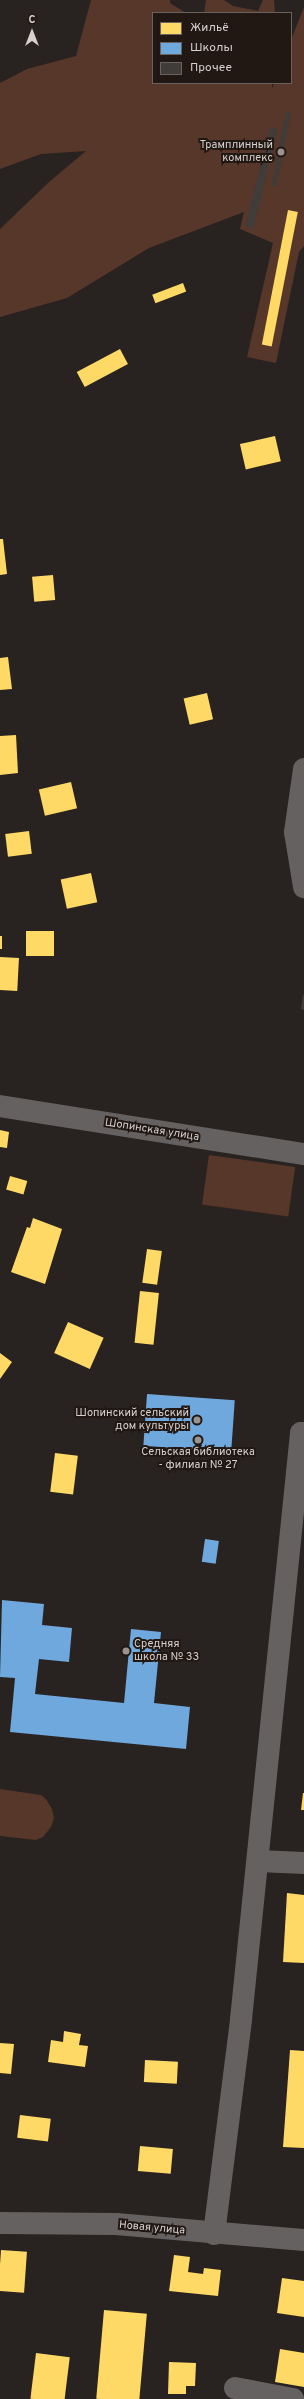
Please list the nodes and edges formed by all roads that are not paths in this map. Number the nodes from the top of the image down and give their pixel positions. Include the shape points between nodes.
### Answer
1 (304, 769) edge
2 (304, 887) edge
3 (0, 1106) edge
4 (304, 1154) edge
5 (302, 1433) edge
6 (258, 1861) junction
7 (304, 1864) edge
8 (0, 2223) edge
9 (214, 2234) junction
10 (304, 2240) edge
11 (235, 2388) dead end
12 (293, 2399) edge

1 - 2 street via 295,832
3 - 4 street, Шопинская улица
5 - 6 street
6 - 7 street
6 - 9 street
8 - 9 street, Новая улица via 116,2224
9 - 10 street, Новая улица
11 - 12 street

